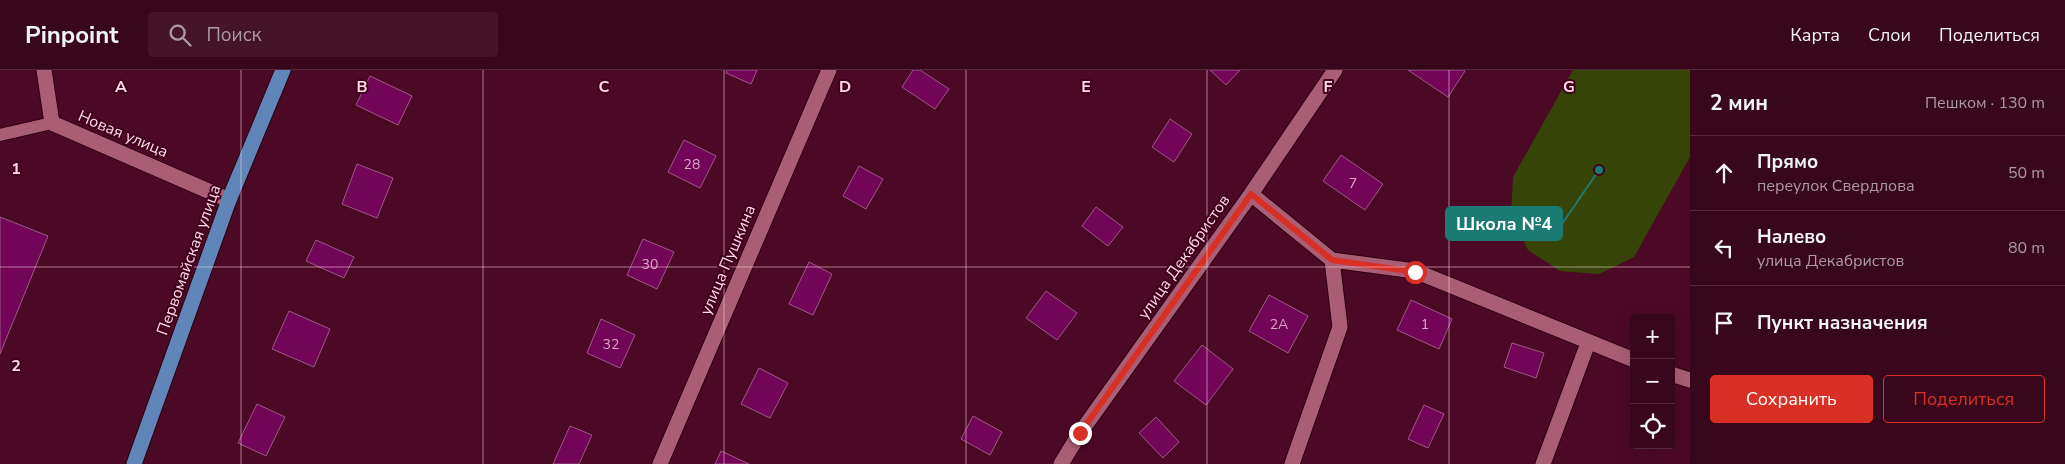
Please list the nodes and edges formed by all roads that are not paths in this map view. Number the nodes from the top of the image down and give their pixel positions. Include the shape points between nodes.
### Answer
1 (44, 70) edge
2 (283, 70) edge
3 (829, 70) edge
4 (1335, 70) edge
5 (52, 123) junction
6 (0, 135) edge
7 (1251, 194) junction
8 (229, 200) junction
9 (1332, 260) junction
10 (1588, 343) junction
11 (1631, 359) edge
12 (1675, 375) edge
13 (1690, 380) edge
14 (134, 464) edge
15 (660, 464) edge
16 (1061, 464) edge
17 (1292, 464) edge
18 (1543, 464) edge

1 - 5 street, Новая улица
2 - 8 main road, Первомайская улица
3 - 15 street, улица Пушкина
4 - 7 street, улица Декабристов
5 - 6 lane
5 - 8 street, Новая улица
7 - 9 street
7 - 16 street, улица Декабристов
8 - 14 main road, Первомайская улица
9 - 10 street via 1415,272
9 - 17 street via 1340,327
10 - 11 street
10 - 18 street
12 - 13 street

